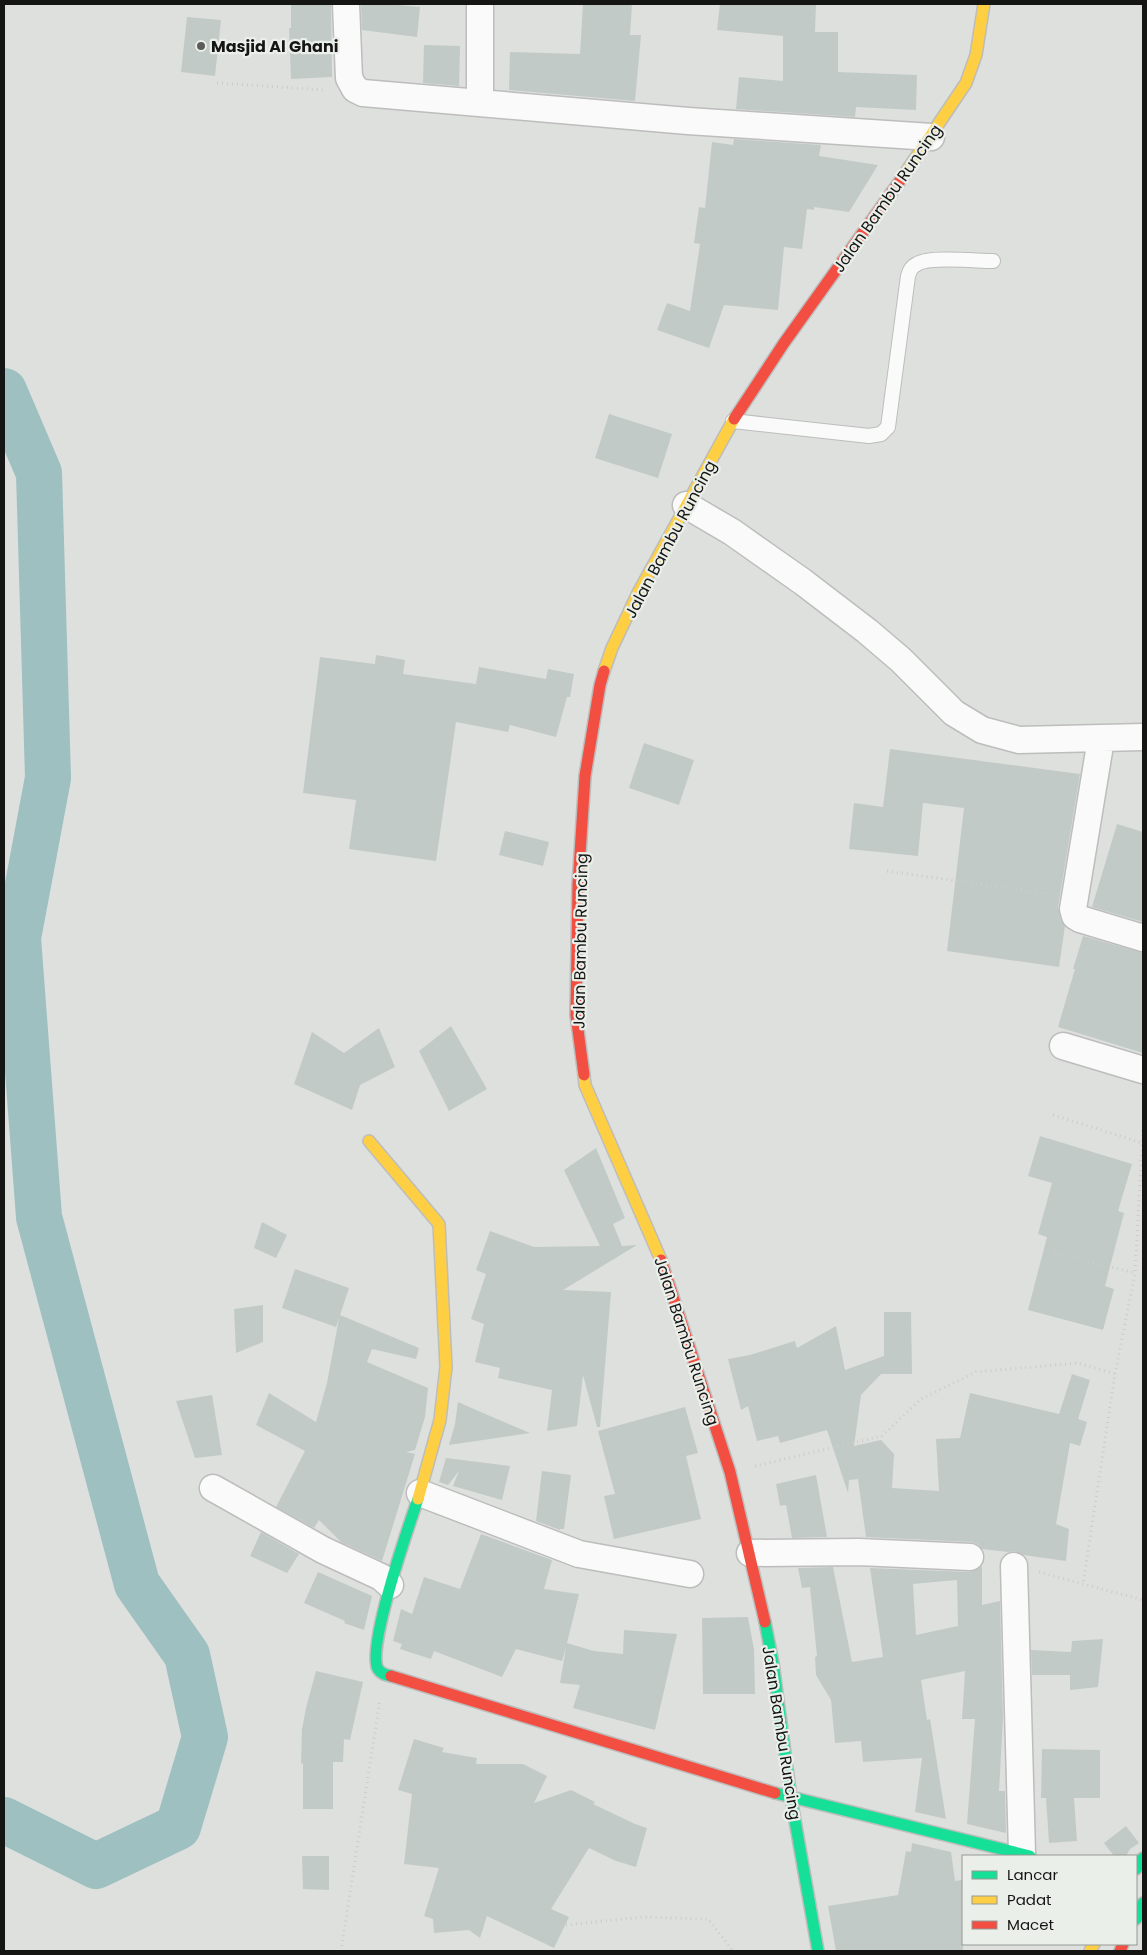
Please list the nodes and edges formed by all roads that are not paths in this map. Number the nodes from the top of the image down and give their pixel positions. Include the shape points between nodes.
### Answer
1 (346, 4) edge
2 (480, 4) edge
3 (984, 4) edge
4 (480, 102) junction
5 (931, 137) junction
6 (993, 261) dead end
7 (734, 421) junction
8 (686, 506) junction
9 (1143, 737) edge
10 (1101, 739) junction
11 (1143, 938) edge
12 (1063, 1046) dead end
13 (1143, 1070) edge
14 (369, 1141) dead end
15 (213, 1488) dead end
16 (420, 1493) junction
17 (750, 1552) junction
18 (970, 1557) dead end
19 (1014, 1566) road end
20 (690, 1574) dead end
21 (390, 1585) junction
22 (792, 1798) junction
23 (1026, 1854) edge
24 (1143, 1903) edge
25 (1137, 1917) edge
26 (818, 1951) edge

1 - 4 street via 349,78 354,89 364,93
2 - 4 street
3 - 5 street, Jalan Bambu Runcing via 976,55 966,83
4 - 5 street via 688,121
5 - 7 street, Jalan Bambu Runcing via 784,343
6 - 7 lane via 931,260 911,268 888,427 881,434 869,436
7 - 8 street, Jalan Bambu Runcing
8 - 10 street via 732,532 803,582 901,660 954,713 982,730 1019,740
8 - 17 street, Jalan Bambu Runcing via 638,593 612,648 600,685 585,776 578,885 576,1015 585,1085 663,1263 730,1472
9 - 10 street
10 - 11 street via 1074,898 1074,916
12 - 13 street
14 - 16 street via 439,1224 446,1367 440,1420
15 - 21 street
16 - 20 street via 579,1554
16 - 21 street
17 - 18 street
17 - 22 street, Jalan Bambu Runcing via 773,1663
19 - 23 street
21 - 22 street via 376,1651 378,1668 384,1674
22 - 23 street
22 - 26 street, Jalan Bambu Runcing
24 - 25 street

